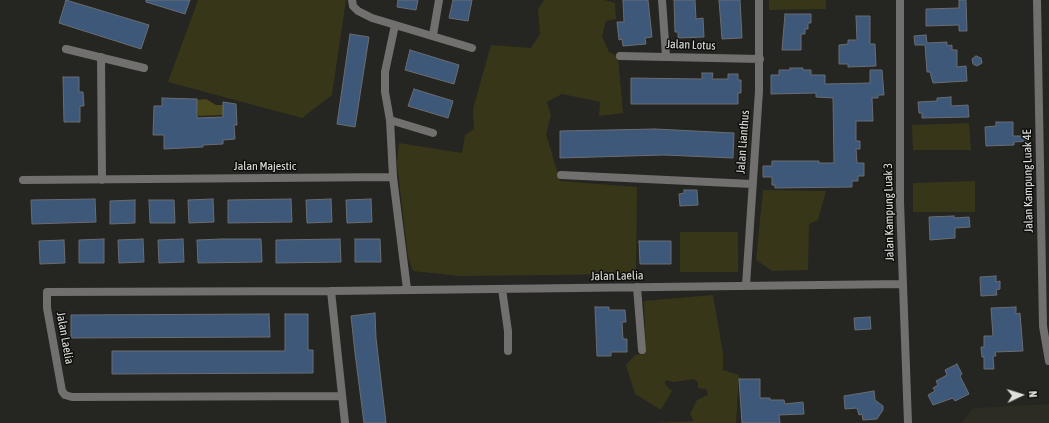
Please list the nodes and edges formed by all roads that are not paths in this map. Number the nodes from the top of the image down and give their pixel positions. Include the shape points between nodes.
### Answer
1 (352, 0) edge
2 (439, 0) edge
3 (662, 0) edge
4 (760, 0) edge
5 (900, 0) edge
6 (1037, 0) edge
7 (395, 25) junction
8 (433, 35) junction
9 (472, 48) dead end
10 (66, 49) dead end
11 (620, 56) dead end
12 (666, 56) junction
13 (101, 57) junction
14 (760, 59) junction
15 (144, 68) dead end
16 (390, 120) junction
17 (433, 133) dead end
18 (561, 175) dead end
19 (393, 177) junction
20 (23, 180) dead end
21 (102, 180) junction
22 (752, 184) junction
23 (902, 284) junction
24 (746, 285) junction
25 (637, 287) junction
26 (502, 289) junction
27 (407, 290) junction
28 (331, 291) junction
29 (642, 350) dead end
30 (508, 351) dead end
31 (1049, 361) edge
32 (341, 396) junction
33 (345, 423) edge
34 (908, 423) edge

1 - 7 street via 358,12
2 - 8 street
3 - 12 street
4 - 14 street, Jalan Lianthus
5 - 23 street, Jalan Kampung Luak 3
6 - 31 street, Jalan Kampung Luak 4E via 1043,326
7 - 8 street
7 - 16 street via 385,72 384,92
8 - 9 street
10 - 13 street
11 - 12 street, Jalan Lotus
12 - 14 street, Jalan Lotus
13 - 15 street
13 - 21 street
14 - 22 street, Jalan Lianthus
16 - 17 street
16 - 19 street
18 - 22 street
19 - 21 street, Jalan Majestic
19 - 27 street
20 - 21 street, Jalan Majestic
22 - 24 street, Jalan Lianthus
23 - 24 street, Jalan Laelia
23 - 34 street, Jalan Kampung Luak 3
24 - 25 street, Jalan Laelia
25 - 26 street, Jalan Laelia
25 - 29 street
26 - 27 street, Jalan Laelia
26 - 30 street
27 - 28 street, Jalan Laelia
28 - 32 street
28 - 32 street, Jalan Laelia via 47,292 47,308 62,390 72,397
32 - 33 street

